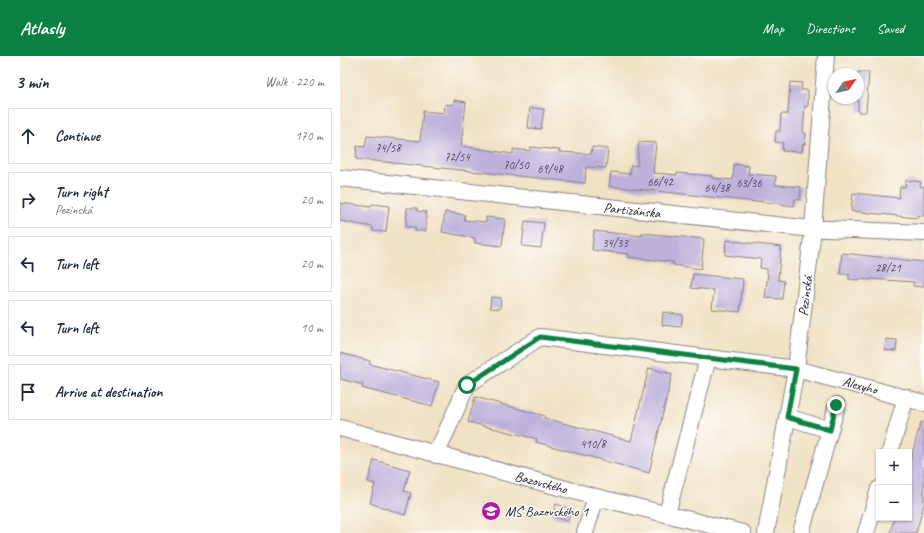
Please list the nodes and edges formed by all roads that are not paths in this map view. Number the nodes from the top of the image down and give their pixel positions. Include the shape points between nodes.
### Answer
1 (826, 56) edge
2 (340, 178) edge
3 (813, 229) junction
4 (924, 233) edge
5 (708, 358) junction
6 (796, 369) junction
7 (906, 397) junction
8 (924, 402) edge
9 (836, 405) dead end
10 (787, 417) junction
11 (340, 428) edge
12 (830, 430) junction
13 (891, 449) edge
14 (436, 455) junction
15 (596, 497) junction
16 (876, 499) edge
17 (667, 514) junction
18 (585, 533) edge
19 (743, 533) edge
20 (766, 533) edge
21 (801, 533) edge
22 (866, 533) edge

1 - 3 street, Pezinská
2 - 3 street, Partizánska
3 - 4 street, Partizánska
3 - 6 street, Pezinská
5 - 6 street, Alexyho
5 - 14 street, Alexyho via 540,337 467,385
5 - 17 street
6 - 7 street, Alexyho
6 - 10 street, Pezinská
7 - 8 street, Alexyho
7 - 13 street
9 - 12 street
10 - 12 street
10 - 20 street, Pezinská
11 - 14 street, Bazovského
12 - 21 street
14 - 15 street, Bazovského
15 - 17 street, Bazovského
15 - 18 street
16 - 22 street
17 - 19 street, Bazovského

